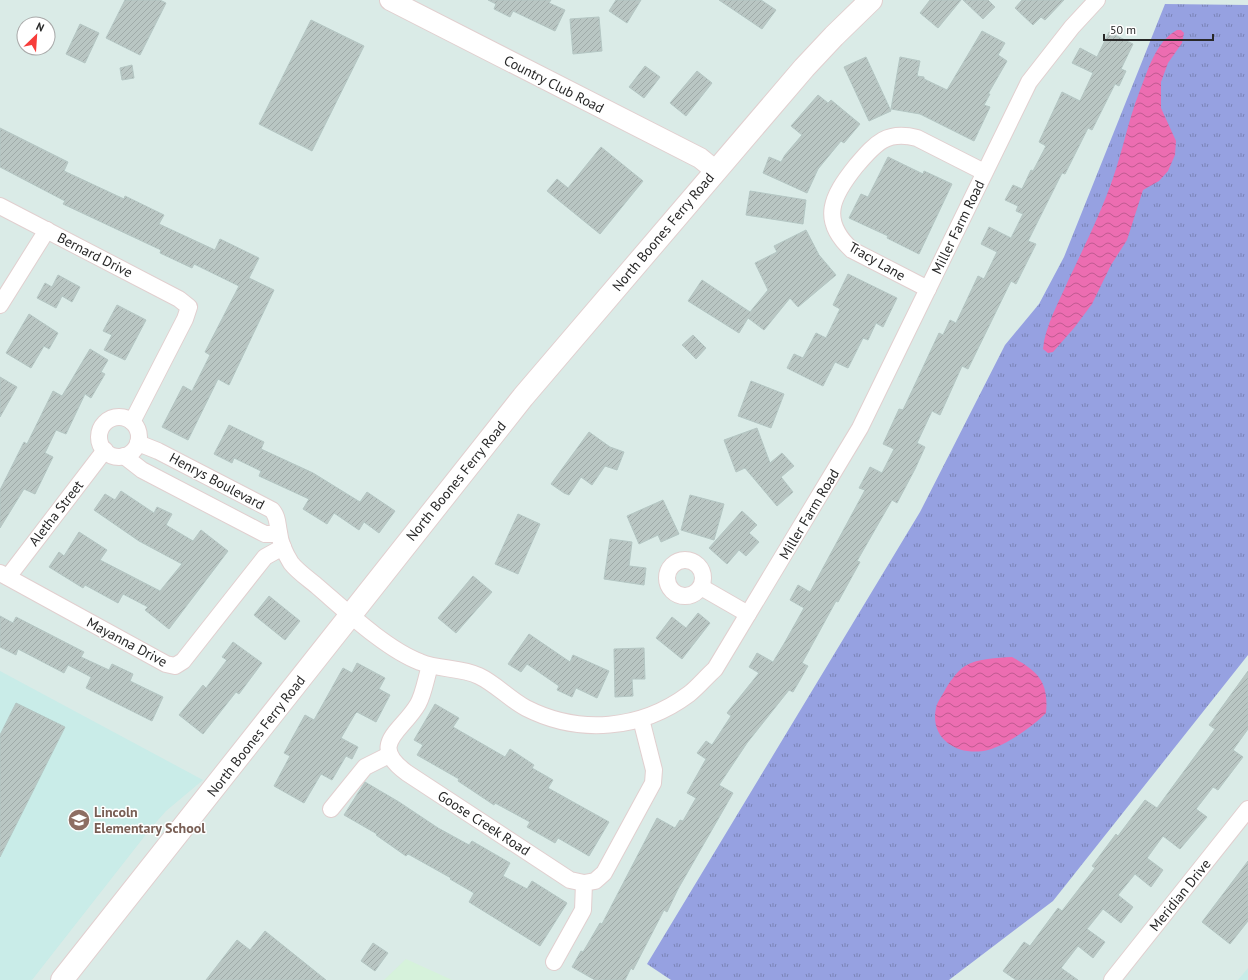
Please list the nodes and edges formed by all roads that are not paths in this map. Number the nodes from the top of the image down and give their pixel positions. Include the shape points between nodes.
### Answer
1 (390, 0) edge
2 (871, 0) edge
3 (1097, 0) edge
4 (716, 171) junction
5 (984, 172) junction
6 (0, 206) edge
7 (47, 230) junction
8 (928, 289) junction
9 (0, 305) edge
10 (132, 422) junction
11 (138, 443) junction
12 (105, 450) junction
13 (124, 456) junction
14 (281, 540) junction
15 (4, 575) edge
16 (702, 588) dead end
17 (351, 614) junction
18 (748, 614) junction
19 (430, 666) junction
20 (641, 719) junction
21 (389, 755) junction
22 (331, 808) dead end
23 (1248, 809) edge
24 (584, 883) junction
25 (554, 962) dead end
26 (62, 980) edge
27 (1112, 980) edge

1 - 4 street, Country Club Road via 700,158
2 - 4 main road, North Boones Ferry Road via 834,36
3 - 5 street, Miller Farm Road via 1072,27 1029,82
4 - 17 main road, North Boones Ferry Road via 523,397
5 - 8 street, Miller Farm Road
5 - 8 street, Tracy Lane via 917,138 907,135 891,137 874,145 840,185 835,195 832,214 844,243 852,250
6 - 7 street, Bernard Drive
7 - 9 street
7 - 10 street, Bernard Drive via 179,299 189,307
8 - 18 street, Miller Farm Road via 858,432
10 - 11 street via 138,431
10 - 12 street via 123,418 107,422 100,431
11 - 13 street via 135,450
11 - 14 street, Henrys Boulevard via 272,510 276,515
12 - 13 street via 110,455
12 - 15 street, Aletha Street
13 - 14 street, Henrys Boulevard via 142,470
14 - 15 street, Mayanna Drive via 183,660 175,666 166,664
14 - 17 street, Henrys Boulevard via 295,567
16 - 18 street
17 - 19 street, Miller Farm Road via 401,652
17 - 26 main road, North Boones Ferry Road
18 - 20 street, Miller Farm Road via 715,669 690,693 669,707
19 - 20 street, Miller Farm Road via 460,669 479,676 516,702 557,721 610,725
19 - 21 street via 419,702 392,737
20 - 24 street via 654,770 653,783 604,873 595,881
21 - 22 street via 365,767
21 - 24 street, Goose Creek Road via 407,773 570,880
23 - 27 street, Meridian Drive
24 - 25 street via 583,910

